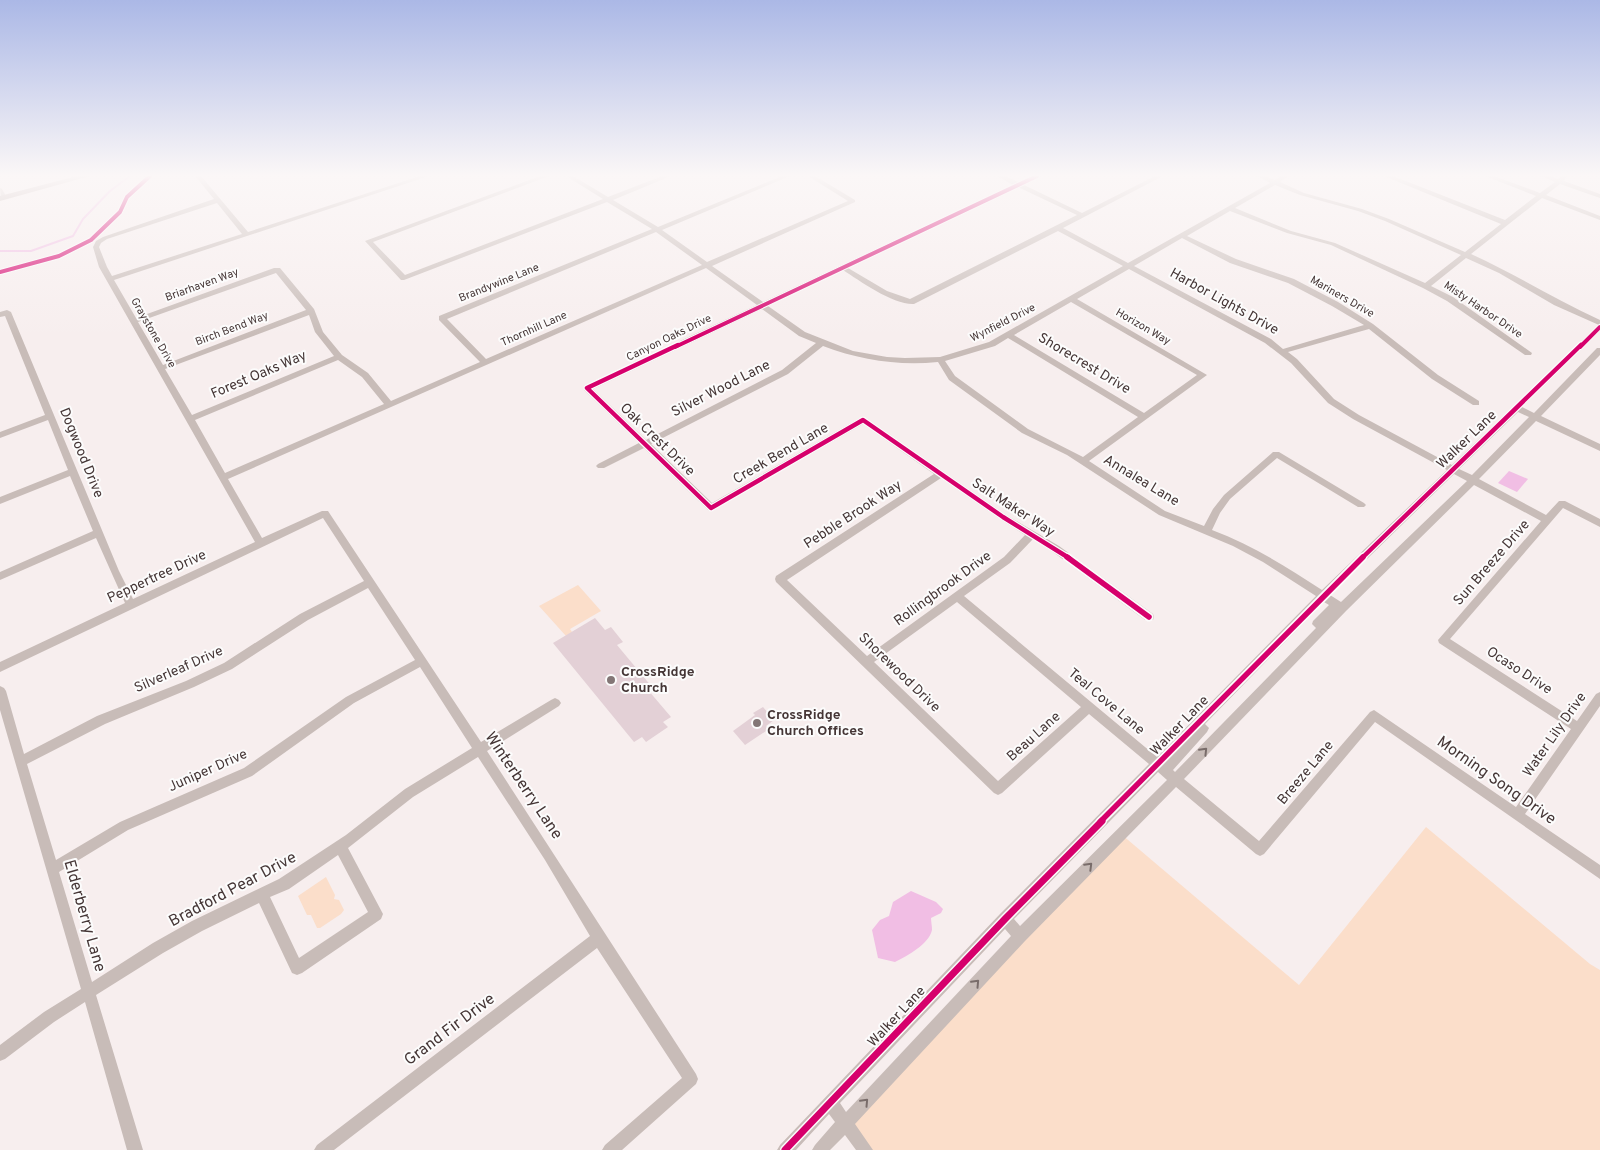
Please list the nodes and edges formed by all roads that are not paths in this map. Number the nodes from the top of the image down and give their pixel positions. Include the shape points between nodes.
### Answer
1 (129, 230) edge
2 (242, 230) edge
3 (258, 230) edge
4 (399, 230) edge
5 (529, 230) edge
6 (657, 230) joint
7 (787, 230) edge
8 (922, 230) edge
9 (1055, 230) edge
10 (1061, 230) edge
11 (1193, 230) edge
12 (1283, 230) edge
13 (1409, 230) edge
14 (1497, 230) edge
15 (245, 233) junction
16 (1182, 236) junction
17 (1466, 254) junction
18 (706, 265) junction
19 (1129, 266) junction
20 (842, 267) junction
21 (110, 279) junction
22 (1426, 286) junction
23 (1072, 299) junction
24 (761, 305) junction
25 (311, 311) junction
26 (3, 313) edge
27 (134, 321) junction
28 (1600, 323) edge
29 (1370, 326) junction
30 (1600, 327) edge
31 (1009, 335) junction
32 (1600, 342) edge
33 (821, 343) junction
34 (1283, 351) junction
35 (1598, 352) edge
36 (1528, 353) dead end
37 (339, 356) junction
38 (940, 359) junction
39 (485, 363) junction
40 (161, 368) junction
41 (587, 388) joint
42 (1476, 403) dead end
43 (390, 404) junction
44 (1519, 409) junction
45 (51, 416) junction
46 (1144, 417) junction
47 (1535, 417) junction
48 (190, 419) junction
49 (863, 420) joint
50 (0, 435) edge
51 (645, 444) junction
52 (1600, 448) edge
53 (1083, 461) junction
54 (601, 466) dead end
55 (73, 471) junction
56 (941, 474) junction
57 (1463, 476) junction
58 (223, 478) junction
59 (0, 501) edge
60 (1361, 505) dead end
61 (711, 508) joint
62 (325, 513) joint
63 (1546, 520) junction
64 (1600, 523) edge
65 (1207, 531) junction
66 (98, 533) junction
67 (1032, 534) junction
68 (260, 543) junction
69 (0, 576) edge
70 (780, 579) joint
71 (370, 582) junction
72 (1324, 595) junction
73 (957, 596) junction
74 (130, 604) junction
75 (1339, 606) junction
76 (1149, 617) dead end
77 (1444, 640) joint
78 (422, 661) junction
79 (866, 662) junction
80 (0, 666) edge
81 (0, 691) edge
82 (1600, 697) edge
83 (555, 703) dead end
84 (1089, 708) junction
85 (1374, 715) joint
86 (1579, 728) junction
87 (479, 750) junction
88 (21, 761) junction
89 (1167, 773) junction
90 (998, 789) joint
91 (1517, 815) junction
92 (340, 846) junction
93 (1260, 850) joint
94 (52, 869) junction
95 (1600, 873) edge
96 (262, 894) junction
97 (1005, 919) junction
98 (1020, 936) junction
99 (599, 938) junction
100 (89, 992) junction
101 (0, 1054) edge
102 (831, 1104) junction
103 (845, 1123) junction
104 (135, 1150) edge
105 (322, 1150) edge
106 (610, 1150) edge
107 (785, 1150) edge
108 (820, 1150) edge
109 (865, 1150) edge

1 - 21 street, Graystone Drive via 98,242 96,247
2 - 15 street
3 - 15 street
4 - 5 street via 368,241 404,278
6 - 18 street, Wynfield Drive
6 - 39 street, Brandywine Lane via 442,318
7 - 18 street, Thornhill Lane
8 - 20 street, Canyon Oaks Drive
9 - 20 street via 911,302 884,293
10 - 19 street, Harbor Lights Drive
11 - 16 street, Wynfield Drive
12 - 22 street, Misty Harbor Drive via 1333,244
13 - 17 street
14 - 17 street
15 - 21 street
16 - 19 street, Wynfield Drive
16 - 29 street, Mariners Drive via 1233,261 1307,289
17 - 22 street
17 - 28 street
18 - 24 street, Wynfield Drive
18 - 39 street, Thornhill Lane
19 - 23 street, Wynfield Drive
19 - 34 street, Harbor Lights Drive
20 - 24 street, Canyon Oaks Drive
21 - 27 street, Graystone Drive
22 - 36 street, Misty Harbor Drive via 1450,298
23 - 31 street, Wynfield Drive
23 - 46 street, Horizon Way via 1203,375
24 - 33 street, Wynfield Drive via 802,334
24 - 41 street, Canyon Oaks Drive
25 - 27 street, Briarhaven Way via 277,270
25 - 37 street via 319,332
25 - 40 street, Birch Bend Way
26 - 45 street, Dogwood Drive
27 - 40 street, Graystone Drive
29 - 34 street
29 - 42 street, Mariners Drive via 1435,377
30 - 44 street, Walker Lane
31 - 38 street, Wynfield Drive via 970,352
31 - 46 street, Shorecrest Drive
32 - 35 street via 1595,348
33 - 38 street, Wynfield Drive via 850,353 883,358
33 - 51 street, Silver Wood Lane via 785,372
34 - 57 street, Harbor Lights Drive via 1331,401
35 - 47 street, Walker Lane
37 - 43 street via 365,375
37 - 48 street, Forest Oaks Way
38 - 53 street, Annalea Lane via 952,378 972,395 1025,432
39 - 43 street, Thornhill Lane
40 - 48 street, Graystone Drive
41 - 51 street, Oak Crest Drive
43 - 58 street, Thornhill Lane
44 - 47 street
44 - 57 street, Walker Lane via 1489,435
45 - 50 street
45 - 55 street, Dogwood Drive
46 - 53 street
47 - 52 street
47 - 57 street, Walker Lane
48 - 58 street, Graystone Drive
49 - 56 street, Salt Maker Way
49 - 61 street, Creek Bend Lane
51 - 54 street, Silver Wood Lane
51 - 61 street, Oak Crest Drive
53 - 65 street, Annalea Lane via 1162,513
55 - 59 street
55 - 66 street, Dogwood Drive
56 - 67 street, Salt Maker Way
56 - 70 street, Pebble Brook Way
57 - 63 street, Harbor Lights Drive
57 - 72 street, Walker Lane
57 - 75 street, Walker Lane via 1434,518
58 - 68 street, Graystone Drive
60 - 65 street via 1276,454 1226,497
62 - 68 street, Peppertree Drive
62 - 71 street, Winterberry Lane
63 - 64 street, Sun Breeze Drive via 1562,503
63 - 77 street, Sun Breeze Drive
65 - 72 street, Annalea Lane via 1266,559
66 - 69 street
66 - 74 street, Dogwood Drive
67 - 73 street, Rollingbrook Drive via 1006,560
67 - 76 street, Salt Maker Way
68 - 74 street, Peppertree Drive
70 - 79 street, Shorewood Drive
71 - 78 street, Winterberry Lane
71 - 88 street, Silverleaf Drive via 304,617 228,666 101,720
72 - 75 street, Annalea Lane
72 - 89 street, Walker Lane via 1214,708 1206,725
73 - 79 street, Rollingbrook Drive
73 - 84 street, Teal Cove Lane
74 - 80 street, Peppertree Drive
89 -> 75 street, Walker Lane via 1296,656
77 - 86 street, Ocaso Drive
78 - 87 street, Winterberry Lane
78 - 94 street, Juniper Drive via 350,700 248,772 124,826
79 - 90 street, Shorewood Drive
81 - 88 street, Elderberry Lane
82 - 86 street, Water Lily Drive
83 - 87 street, Bradford Pear Drive
84 - 89 street, Teal Cove Lane
84 - 90 street, Beau Lane
85 - 91 street, Morning Song Drive
85 - 93 street, Breeze Lane
86 - 91 street, Water Lily Drive
87 - 92 street, Bradford Pear Drive via 409,793
87 - 99 street, Winterberry Lane
88 - 94 street, Elderberry Lane
89 - 93 street, Teal Cove Lane
89 - 97 street, Walker Lane
98 -> 89 street via 1121,834 1131,816
91 - 95 street, Morning Song Drive
92 - 96 street, Bradford Pear Drive via 284,884
92 - 96 street via 376,914 296,968
94 - 100 street, Elderberry Lane
96 - 100 street, Bradford Pear Drive via 197,926
97 - 98 street
97 - 102 street, Walker Lane
103 -> 98 street
99 - 105 street, Grand Fir Drive
99 - 106 street, Winterberry Lane via 691,1079
100 - 101 street, Bradford Pear Drive
100 - 104 street, Elderberry Lane
102 - 103 street
102 - 107 street, Walker Lane
103 - 108 street
103 - 109 street

